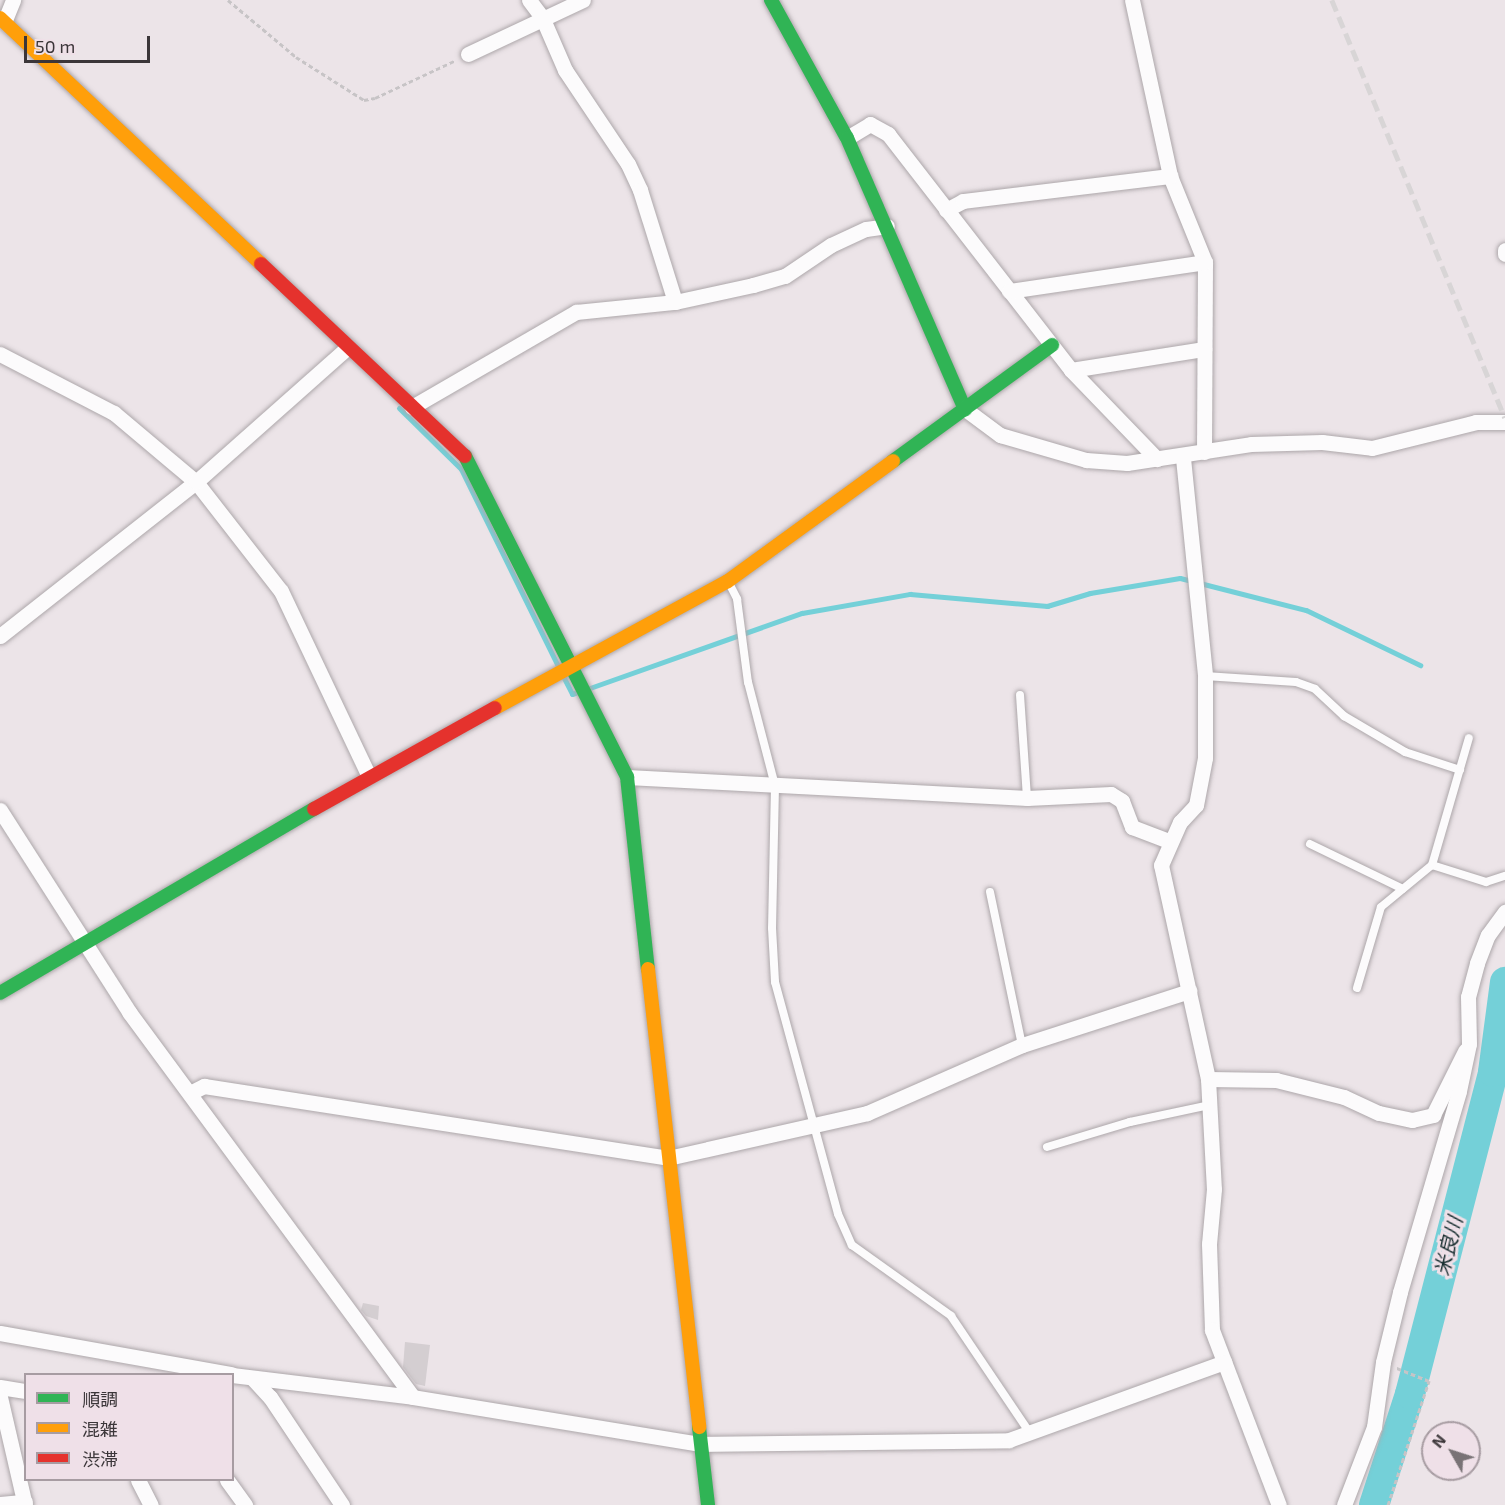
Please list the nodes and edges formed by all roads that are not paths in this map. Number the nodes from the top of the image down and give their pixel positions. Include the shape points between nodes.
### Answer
1 (13, 0) edge
2 (529, 0) edge
3 (583, 0) edge
4 (771, 0) edge
5 (1132, 0) edge
6 (542, 17) junction
7 (2, 19) edge
8 (468, 54) road end
9 (847, 138) junction
10 (1170, 176) junction
11 (946, 210) junction
12 (887, 226) junction
13 (1205, 262) junction
14 (1009, 291) junction
15 (675, 302) junction
16 (1053, 345) junction
17 (348, 347) junction
18 (1204, 349) junction
19 (0, 354) edge
20 (1071, 370) junction
21 (412, 407) junction
22 (965, 409) junction
23 (1505, 422) edge
24 (1204, 452) junction
25 (1183, 458) junction
26 (1157, 459) junction
27 (196, 482) junction
28 (728, 581) junction
29 (0, 636) edge
30 (572, 663) junction
31 (1205, 676) junction
32 (1020, 695) dead end
33 (1469, 738) dead end
34 (1460, 770) junction
35 (369, 776) junction
36 (627, 777) junction
37 (775, 786) junction
38 (1027, 798) junction
39 (0, 810) edge
40 (1169, 841) junction
41 (1310, 844) dead end
42 (1432, 865) junction
43 (1505, 876) edge
44 (1403, 889) junction
45 (990, 892) dead end
46 (1505, 912) edge
47 (85, 945) junction
48 (1357, 988) dead end
49 (1189, 991) junction
50 (0, 993) edge
51 (1469, 1044) junction
52 (1022, 1045) junction
53 (1208, 1079) junction
54 (190, 1093) junction
55 (1210, 1105) junction
56 (813, 1128) junction
57 (1047, 1147) dead end
58 (668, 1158) junction
59 (0, 1333) edge
60 (1224, 1362) junction
61 (221, 1373) edge
62 (234, 1375) edge
63 (253, 1379) junction
64 (0, 1388) edge
65 (24, 1391) edge
66 (0, 1397) edge
67 (413, 1397) junction
68 (1031, 1434) junction
69 (701, 1444) junction
70 (139, 1481) edge
71 (228, 1481) edge
72 (25, 1503) edge
73 (0, 1504) edge
74 (151, 1505) edge
75 (245, 1505) edge
76 (342, 1505) edge
77 (708, 1505) edge
78 (1279, 1505) edge
79 (1344, 1505) edge

1 - 7 street
2 - 6 street
3 - 6 street
4 - 9 street
5 - 10 street
6 - 8 street
6 - 15 street via 565,70 628,164
7 - 17 street
9 - 11 street via 870,124 888,134
9 - 12 street
10 - 11 street via 963,201
10 - 13 street
11 - 14 street
12 - 15 street via 866,229 831,245 785,276
12 - 22 street
13 - 14 street
13 - 18 street
14 - 16 street
15 - 21 street via 576,312
16 - 20 street
16 - 22 street
17 - 21 street
17 - 27 street
18 - 20 street
18 - 24 street
19 - 27 street via 114,413
20 - 26 street
21 - 30 street via 468,459
22 - 26 street via 1000,435 1086,460 1127,463
22 - 28 street
23 - 24 street via 1476,422 1372,448 1322,442 1251,444
24 - 25 street
25 - 26 street
25 - 31 street
27 - 29 street
27 - 35 street via 281,591
28 - 30 street
28 - 37 lane via 736,599 748,682
30 - 35 street
30 - 36 street
31 - 34 lane via 1296,682 1315,689 1344,716 1405,752
31 - 40 street via 1205,758 1196,805
32 - 38 lane
33 - 34 lane
34 - 42 lane
35 - 47 street
36 - 37 street
36 - 58 street
37 - 38 street
37 - 56 lane via 775,982
38 - 40 street via 1111,794 1122,801 1132,827
39 - 47 street
40 - 49 street via 1161,865
41 - 44 lane
42 - 43 lane via 1486,882
42 - 44 lane
44 - 48 lane via 1381,907
45 - 52 lane
46 - 51 street via 1488,935 1477,963 1468,997
47 - 50 street
47 - 54 street
49 - 52 street
49 - 53 street
51 - 53 street via 1452,1070 1433,1115 1413,1120 1276,1080
51 - 79 street via 1447,1137 1410,1252 1383,1362 1374,1427
52 - 56 street via 966,1066 904,1099
53 - 55 street
54 - 58 street via 204,1086
54 - 67 street
55 - 57 lane via 1130,1122
55 - 60 street via 1212,1330
56 - 58 street
56 - 68 lane via 838,1214 852,1245 951,1316
58 - 69 street
59 - 61 street
60 - 68 street
60 - 78 street
62 - 63 street
63 - 67 street
63 - 76 street via 270,1397
64 - 65 street
66 - 72 street
67 - 69 street
68 - 69 street via 1009,1440
69 - 77 street
70 - 74 street
71 - 75 street
72 - 73 street

